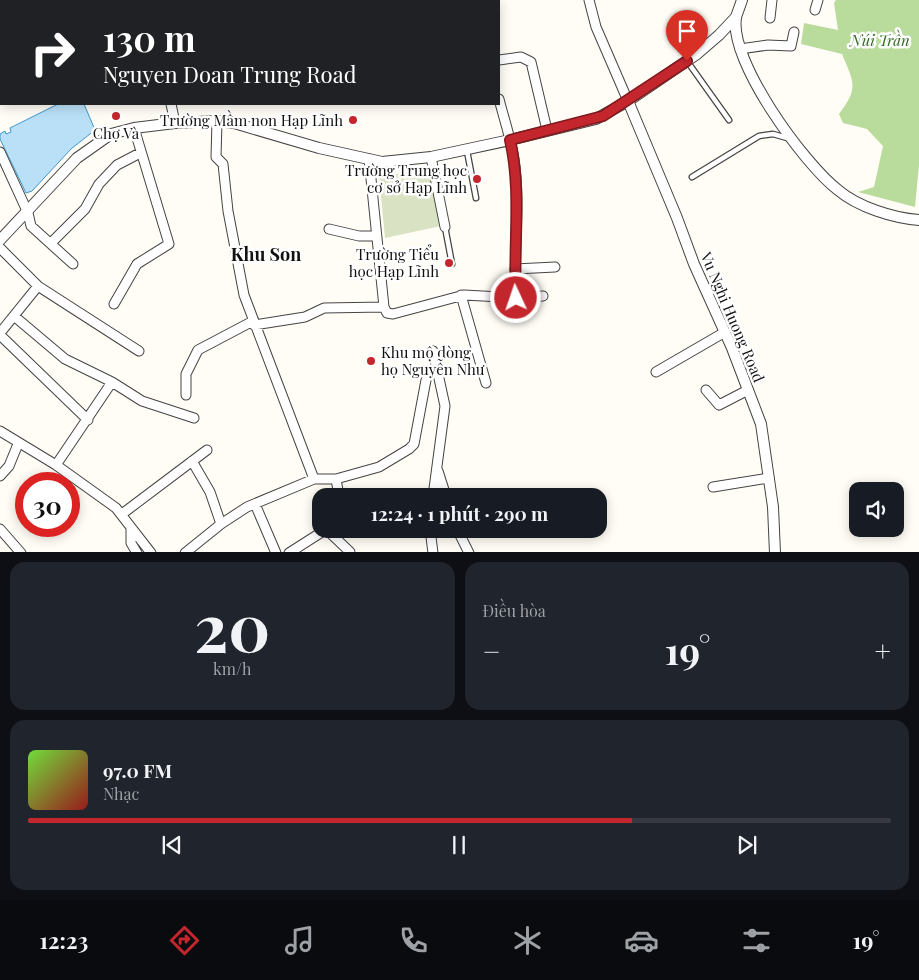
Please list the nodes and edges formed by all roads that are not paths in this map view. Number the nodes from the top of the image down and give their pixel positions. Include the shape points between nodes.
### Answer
1 (588, 0) edge
2 (742, 0) edge
3 (772, 0) edge
4 (818, 0) edge
5 (815, 10) dead end
6 (736, 17) junction
7 (770, 18) dead end
8 (794, 32) dead end
9 (740, 49) junction
10 (500, 60) edge
11 (687, 61) junction
12 (628, 101) junction
13 (500, 103) edge
14 (171, 105) edge
15 (729, 120) dead end
16 (216, 121) junction
17 (175, 123) junction
18 (134, 128) junction
19 (547, 130) junction
20 (791, 139) junction
21 (510, 140) junction
22 (467, 150) junction
23 (0, 152) edge
24 (140, 153) junction
25 (431, 157) junction
26 (369, 159) junction
27 (692, 177) dead end
28 (476, 198) dead end
29 (28, 212) junction
30 (919, 220) edge
31 (445, 227) joint
32 (329, 229) dead end
33 (375, 236) junction
34 (0, 240) edge
35 (50, 243) junction
36 (0, 248) edge
37 (73, 264) dead end
38 (452, 264) dead end
39 (555, 267) dead end
40 (515, 269) junction
41 (38, 286) junction
42 (461, 295) junction
43 (543, 296) dead end
44 (516, 298) junction
45 (114, 304) dead end
46 (384, 307) junction
47 (14, 316) junction
48 (253, 323) junction
49 (725, 332) junction
50 (0, 334) edge
51 (138, 351) dead end
52 (433, 351) dead end
53 (656, 372) dead end
54 (426, 380) dead end
55 (112, 382) junction
56 (486, 383) dead end
57 (706, 390) dead end
58 (748, 390) junction
59 (186, 395) dead end
60 (194, 418) dead end
61 (88, 420) junction
62 (0, 431) edge
63 (18, 444) junction
64 (207, 450) dead end
65 (192, 461) junction
66 (56, 465) junction
67 (437, 468) junction
68 (0, 476) edge
69 (769, 478) junction
70 (336, 479) junction
71 (314, 480) junction
72 (713, 487) dead end
73 (338, 488) edge
74 (434, 488) edge
75 (443, 488) edge
76 (254, 504) junction
77 (122, 514) junction
78 (221, 524) junction
79 (0, 529) edge
80 (131, 529) junction
81 (312, 538) edge
82 (335, 538) edge
83 (431, 538) edge
84 (461, 538) edge
85 (21, 552) edge
86 (137, 552) edge
87 (151, 552) edge
88 (185, 552) edge
89 (276, 552) edge
90 (289, 552) edge
91 (350, 552) edge
92 (433, 552) edge
93 (469, 552) edge
94 (774, 552) edge

1 - 12 street via 596,27
2 - 6 street
3 - 7 street
4 - 5 street
6 - 9 street via 734,29
6 - 11 street
8 - 9 street via 791,46
9 - 20 street via 768,106
10 - 19 street via 522,57 530,60
11 - 12 street
11 - 15 lane
12 - 19 street via 596,119
12 - 49 street, Vu Nghi Huong Road
13 - 21 street
14 - 17 street
16 - 17 street
16 - 26 street via 247,126
16 - 48 street via 216,157 223,164 228,211 244,295
17 - 18 street
18 - 24 street
18 - 29 street via 111,134 87,150
19 - 21 street
20 - 27 lane via 773,134 759,136
20 - 30 street via 836,189 848,197 886,213
21 - 22 street
21 - 40 street via 517,212
22 - 25 street
22 - 28 lane
23 - 29 street
24 - 35 street via 117,165 99,184 85,209
24 - 45 street via 169,244 137,264
25 - 26 street via 397,162
25 - 31 street
26 - 33 street
29 - 34 street
29 - 35 street via 31,226
31 - 38 lane
32 - 33 street
33 - 46 street
35 - 37 street
36 - 41 street
39 - 40 street
40 - 44 street
41 - 47 street
41 - 51 street
42 - 44 street
42 - 46 street via 393,314 386,313
42 - 56 street
43 - 44 street
46 - 48 street via 324,308 305,318
47 - 50 street
47 - 55 street via 65,359
48 - 59 street via 198,350 186,374
48 - 71 street
49 - 53 street
49 - 58 street, Vu Nghi Huong Road
50 - 61 street
52 - 67 street via 445,406
54 - 70 street via 414,444 379,467
55 - 60 street via 142,401
55 - 61 street
57 - 58 street via 719,405
58 - 69 street, Vu Nghi Huong Road via 761,424
61 - 66 street
62 - 63 street
63 - 66 street
63 - 68 street
64 - 65 street
65 - 77 street
65 - 78 street via 210,492
66 - 77 street
67 - 74 street
67 - 75 street
69 - 72 street
69 - 94 street, Vu Nghi Huong Road
70 - 71 street
70 - 73 street
71 - 76 street
76 - 78 street
76 - 89 street
77 - 80 street
78 - 88 street
79 - 85 street
80 - 86 street via 131,543
80 - 87 street via 140,535
81 - 90 street
82 - 91 street
83 - 92 street
84 - 93 street

